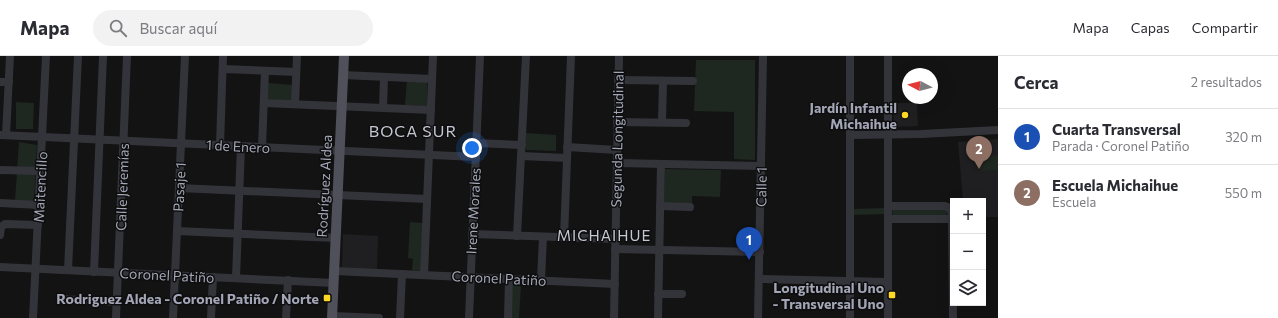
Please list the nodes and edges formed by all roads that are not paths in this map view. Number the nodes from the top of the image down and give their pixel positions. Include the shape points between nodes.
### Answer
1 (10, 56) edge
2 (46, 56) edge
3 (78, 56) edge
4 (103, 56) edge
5 (128, 56) edge
6 (185, 56) edge
7 (223, 56) edge
8 (297, 56) edge
9 (344, 56) edge
10 (433, 56) edge
11 (480, 56) edge
12 (526, 56) edge
13 (571, 56) edge
14 (619, 56) edge
15 (763, 56) edge
16 (850, 56) edge
17 (888, 56) edge
18 (223, 69) junction
19 (265, 71) junction
20 (296, 72) junction
21 (344, 75) junction
22 (384, 76) junction
23 (432, 79) junction
24 (618, 80) junction
25 (662, 81) junction
26 (693, 81) dead end
27 (4, 82) edge
28 (264, 103) junction
29 (295, 104) junction
30 (342, 106) junction
31 (382, 108) junction
32 (431, 110) junction
33 (618, 122) junction
34 (662, 122) junction
35 (686, 122) dead end
36 (998, 130) edge
37 (3, 135) edge
38 (850, 135) junction
39 (888, 135) junction
40 (42, 137) junction
41 (74, 138) junction
42 (100, 140) junction
43 (124, 141) junction
44 (181, 143) junction
45 (476, 143) junction
46 (220, 145) junction
47 (522, 145) junction
48 (242, 146) junction
49 (262, 147) junction
50 (567, 147) junction
51 (617, 150) junction
52 (340, 151) junction
53 (429, 155) junction
54 (521, 156) junction
55 (476, 157) junction
56 (567, 158) junction
57 (617, 164) junction
58 (661, 164) junction
59 (761, 166) junction
60 (0, 170) edge
61 (40, 171) junction
62 (179, 188) junction
63 (240, 191) junction
64 (338, 195) junction
65 (427, 199) junction
66 (0, 203) edge
67 (39, 205) junction
68 (660, 206) junction
69 (690, 206) dead end
70 (888, 206) junction
71 (950, 209) edge
72 (888, 219) junction
73 (950, 219) edge
74 (38, 225) junction
75 (177, 231) junction
76 (238, 233) junction
77 (0, 234) edge
78 (472, 234) junction
79 (952, 234) edge
80 (518, 236) junction
81 (543, 237) junction
82 (336, 238) junction
83 (564, 238) junction
84 (615, 239) junction
85 (615, 249) junction
86 (659, 250) junction
87 (760, 252) junction
88 (0, 267) edge
89 (36, 269) junction
90 (68, 270) junction
91 (335, 271) junction
92 (94, 272) junction
93 (118, 273) junction
94 (402, 274) junction
95 (175, 275) junction
96 (424, 275) junction
97 (212, 277) junction
98 (470, 277) junction
99 (236, 278) junction
100 (509, 279) junction
101 (288, 280) junction
102 (541, 280) junction
103 (759, 280) junction
104 (850, 281) junction
105 (334, 282) junction
106 (888, 282) junction
107 (615, 284) junction
108 (658, 294) junction
109 (682, 294) dead end
110 (62, 299) dead end
111 (117, 302) junction
112 (332, 317) edge
113 (33, 318) edge
114 (116, 318) edge
115 (173, 318) edge
116 (211, 318) edge
117 (286, 318) edge
118 (379, 318) edge
119 (400, 318) edge
120 (469, 318) edge
121 (508, 318) edge
122 (614, 318) edge
123 (658, 318) edge
124 (758, 318) edge
125 (850, 318) edge
126 (888, 318) edge
127 (953, 318) edge

1 - 27 street
2 - 40 street, Maitencillo
3 - 41 street
4 - 42 street
5 - 43 street, Calle Jeremías
6 - 44 street, Pasaje 1
7 - 18 street
8 - 20 street
9 - 21 main road, Rodríguez Aldea
10 - 23 street
11 - 45 street, Irene Morales
12 - 47 street
13 - 50 street
14 - 24 street, Segunda Longitudinal
15 - 59 street, Calle 1
16 - 38 street
17 - 39 street
18 - 19 street
18 - 46 street
19 - 20 street
19 - 28 street
20 - 29 street
21 - 22 street
21 - 30 main road, Rodríguez Aldea
22 - 23 street
22 - 31 street
23 - 32 street
24 - 25 street
24 - 33 street, Segunda Longitudinal
25 - 26 street
25 - 34 street
27 - 37 street
28 - 29 street
28 - 49 street
29 - 30 street
30 - 31 street
30 - 52 main road, Rodríguez Aldea
31 - 32 street
32 - 53 street
33 - 34 street
33 - 51 street, Segunda Longitudinal
34 - 35 street
36 - 39 street
37 - 40 street, 1 de Enero
38 - 39 street
38 - 104 street
39 - 70 street
40 - 41 street, 1 de Enero
40 - 61 street, Maitencillo
41 - 42 street, 1 de Enero
41 - 90 street
42 - 43 street, 1 de Enero
42 - 92 street
43 - 44 street, 1 de Enero
43 - 93 street, Calle Jeremías
44 - 46 street, 1 de Enero
44 - 62 street, Pasaje 1
45 - 47 street
45 - 55 street, Irene Morales
46 - 48 street, 1 de Enero
47 - 54 street
48 - 49 street, 1 de Enero
48 - 63 street
49 - 52 street, 1 de Enero
50 - 51 street
50 - 56 street
51 - 57 street, Segunda Longitudinal
52 - 53 street, 1 de Enero
52 - 64 main road, Rodríguez Aldea
53 - 55 street, 1 de Enero
53 - 65 street
54 - 56 street
54 - 80 street
55 - 78 street, Irene Morales
56 - 83 street
57 - 58 street
57 - 84 street, Segunda Longitudinal
58 - 59 street
58 - 68 street
59 - 87 street, Calle 1
60 - 61 street
61 - 67 street, Maitencillo
62 - 63 street
62 - 75 street, Pasaje 1
63 - 64 street
63 - 76 street
64 - 65 street
64 - 82 main road, Rodríguez Aldea
65 - 96 street
66 - 67 street
67 - 74 street, Maitencillo
68 - 69 street
68 - 86 street
70 - 71 street via 946,206
70 - 72 street
72 - 73 street
72 - 106 street
74 - 77 street via 5,224 1,227
74 - 89 street, Maitencillo
75 - 76 street
75 - 95 street, Pasaje 1
76 - 82 street
76 - 99 street
78 - 80 street
78 - 98 street, Irene Morales
79 - 127 street
80 - 81 street
81 - 83 street
81 - 102 street
82 - 91 main road, Rodríguez Aldea
83 - 84 street
84 - 85 street, Segunda Longitudinal
85 - 86 street
85 - 107 street, Segunda Longitudinal
86 - 87 street
86 - 108 street
87 - 103 street, Calle 1
88 - 89 street, Coronel Patiño
89 - 90 street, Coronel Patiño
89 - 113 street, Maitencillo
90 - 92 street, Coronel Patiño
91 - 94 street, Coronel Patiño
91 - 105 main road, Rodríguez Aldea
92 - 93 street, Coronel Patiño
93 - 95 street, Coronel Patiño
93 - 111 street, Calle Jeremías
94 - 96 street, Coronel Patiño
94 - 119 street
95 - 97 street, Coronel Patiño
95 - 115 street, Pasaje 1
96 - 98 street, Coronel Patiño
97 - 99 street, Coronel Patiño
97 - 116 street
98 - 100 street, Coronel Patiño
98 - 120 street, Irene Morales
99 - 101 street, Coronel Patiño
100 - 102 street, Coronel Patiño
100 - 121 street
101 - 105 street, Coronel Patiño
101 - 117 street
102 - 107 street, Coronel Patiño
103 - 104 street
103 - 124 street, Calle 1
104 - 106 street
104 - 125 street
105 - 112 main road, Rodríguez Aldea
106 - 126 street
107 - 122 street, Segunda Longitudinal
108 - 109 street
108 - 123 street
110 - 111 street
111 - 114 street, Calle Jeremías
112 - 118 street

